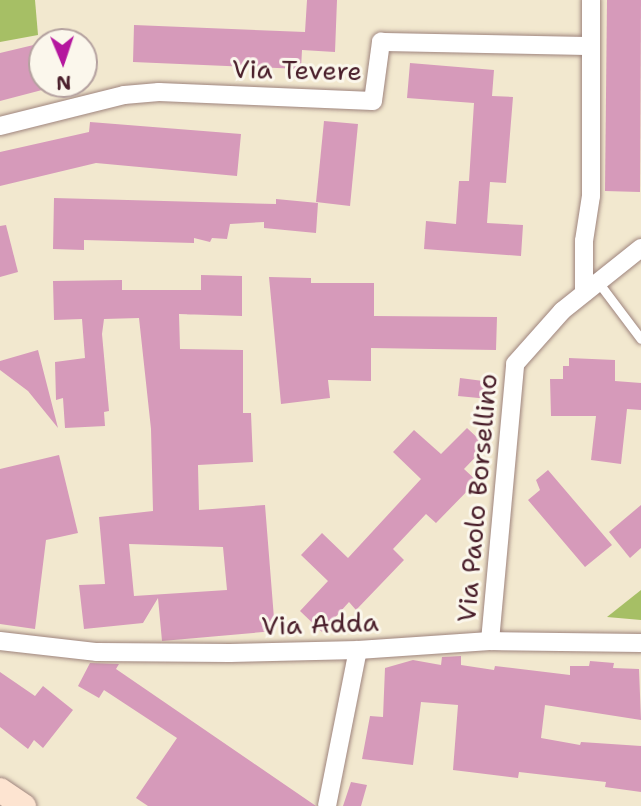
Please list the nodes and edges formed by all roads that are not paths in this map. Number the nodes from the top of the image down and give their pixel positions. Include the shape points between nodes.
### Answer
1 (592, 0) edge
2 (590, 46) junction
3 (0, 126) edge
4 (641, 248) edge
5 (591, 288) junction
6 (641, 340) edge
7 (0, 641) edge
8 (490, 641) junction
9 (641, 643) edge
10 (358, 650) junction
11 (0, 790) edge
12 (24, 806) edge
13 (327, 806) edge

1 - 2 street
2 - 3 street, Via Tevere via 381,42 373,102 124,94
2 - 5 street via 591,195 584,241
4 - 5 street, Via Paolo Borsellino
5 - 6 lane
5 - 8 street, Via Paolo Borsellino via 562,311 515,364
7 - 10 street, Via Adda via 97,652
8 - 9 street, Via Adda
8 - 10 street, Via Adda
10 - 13 street
11 - 12 main road

